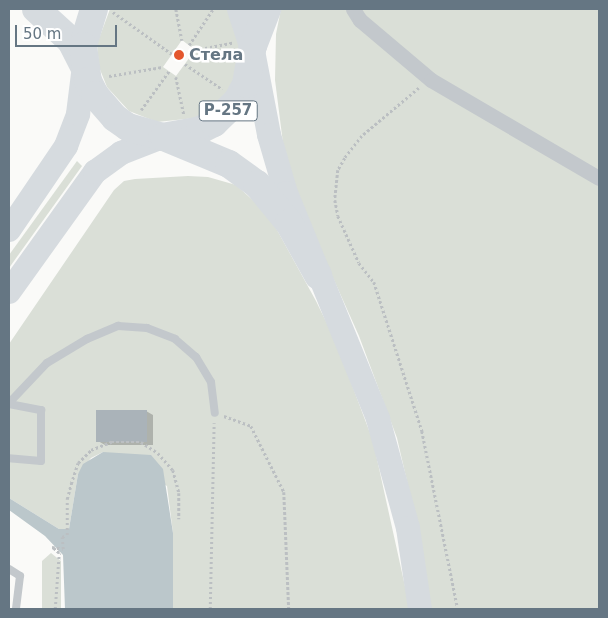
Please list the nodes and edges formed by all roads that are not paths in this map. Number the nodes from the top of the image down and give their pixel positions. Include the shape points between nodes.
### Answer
1 (36, 9) edge
2 (94, 9) edge
3 (241, 9) edge
4 (267, 9) edge
5 (353, 9) edge
6 (252, 46) junction
7 (86, 74) junction
8 (174, 136) junction
9 (599, 178) edge
10 (11, 225) edge
11 (318, 275) junction
12 (9, 292) edge
13 (9, 404) edge
14 (215, 413) road end
15 (9, 458) edge
16 (9, 569) edge
17 (16, 609) edge
18 (420, 609) edge

1 - 7 highway via 71,41
2 - 7 highway via 85,30
3 - 6 highway, Р-257
4 - 6 highway, Р-257
5 - 9 street via 360,20 431,80
6 - 8 highway, Р-257 via 249,74 237,101 214,123
6 - 11 main road via 275,160
7 - 8 highway via 104,108 128,127
7 - 10 main road via 78,114 57,163
8 - 11 highway via 229,164 256,184 289,223
8 - 12 main road via 121,153 90,176
11 - 18 main road via 347,337 378,419 408,528
13 - 14 lane via 47,363 87,339 118,326 147,328 175,339 196,356 211,382
13 - 15 lane via 41,410 41,461
16 - 17 lane via 20,576

